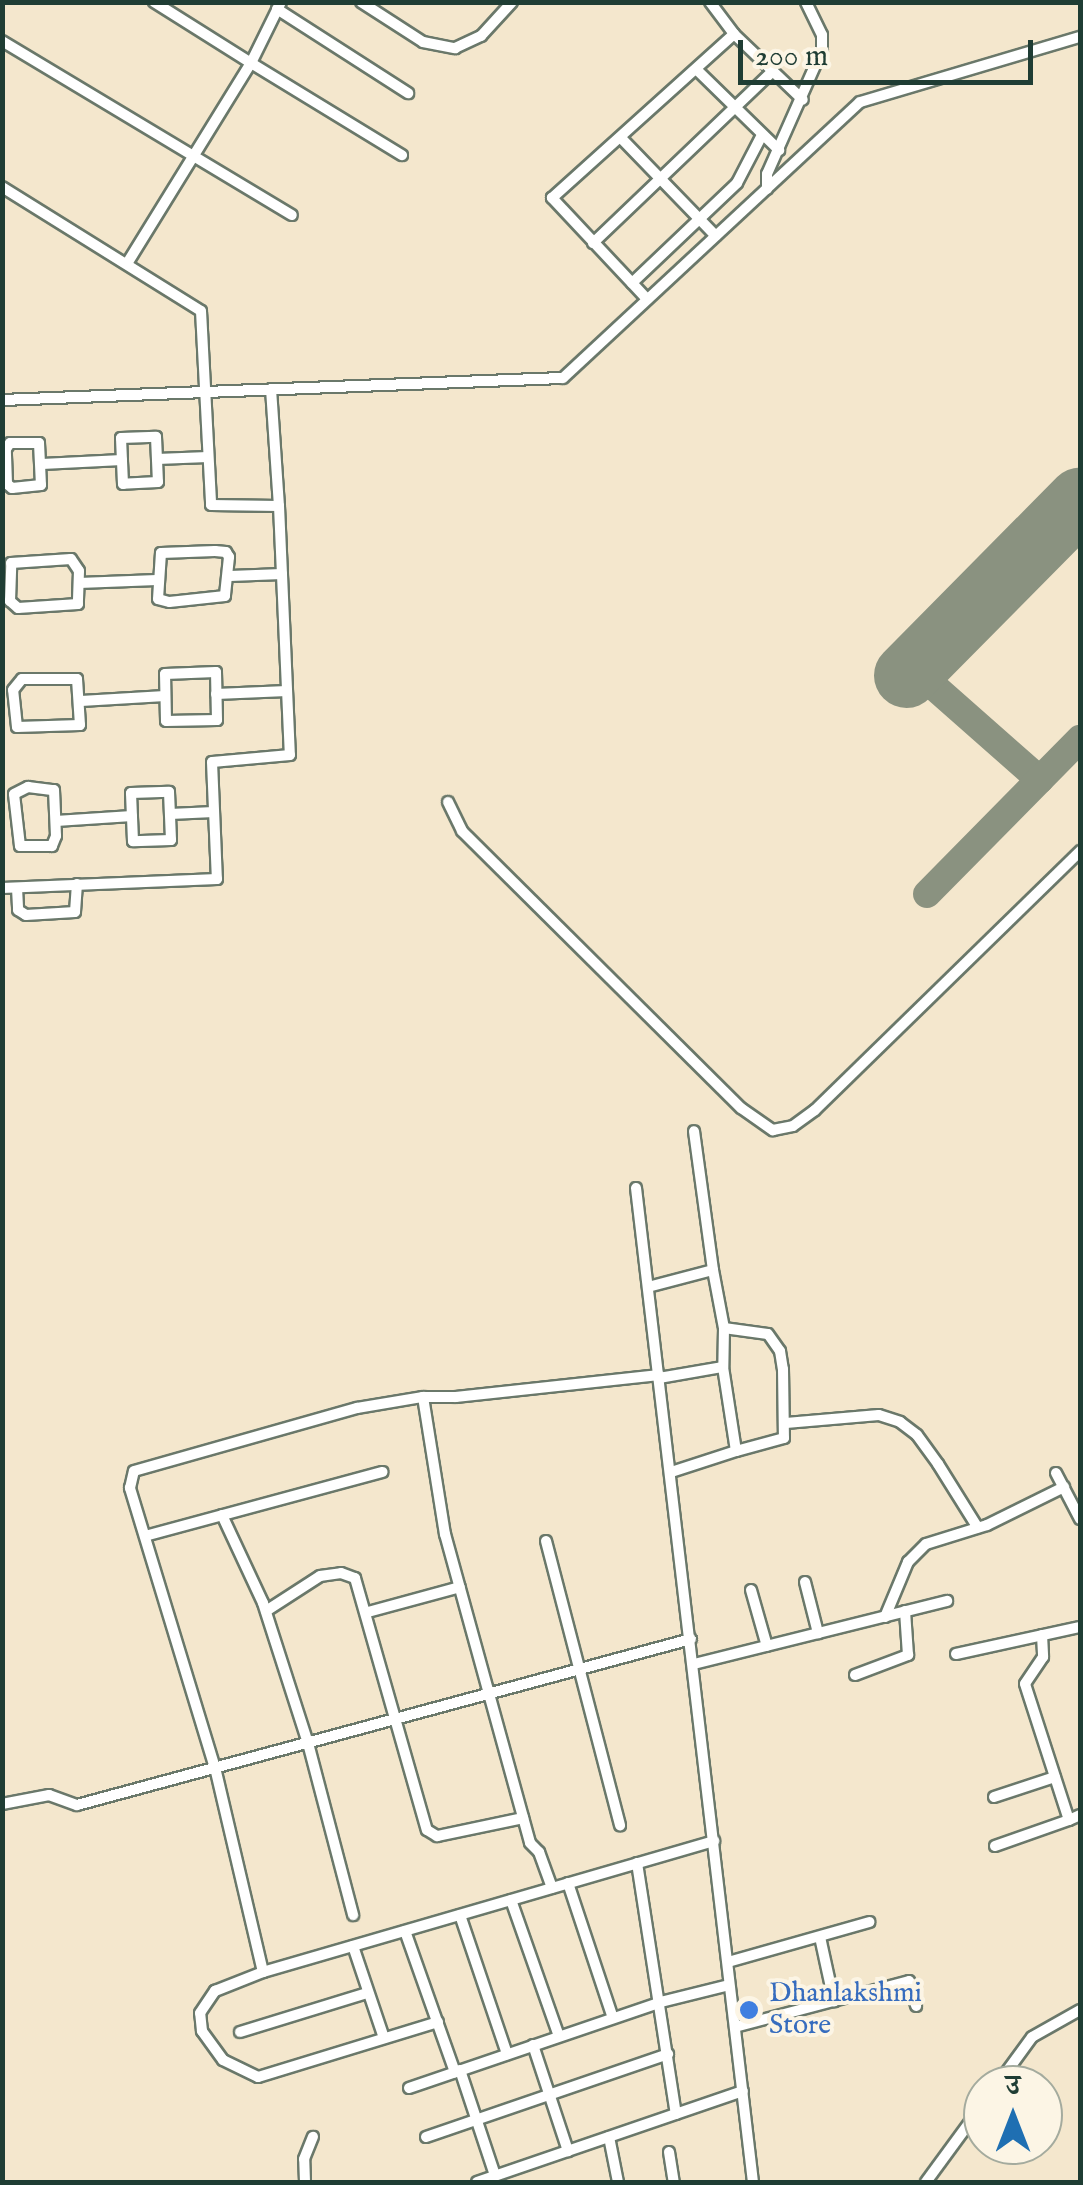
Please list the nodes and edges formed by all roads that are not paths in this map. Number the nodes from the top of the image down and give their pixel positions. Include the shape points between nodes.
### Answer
1 (154, 2) edge
2 (361, 2) edge
3 (514, 2) edge
4 (710, 2) edge
5 (806, 2) edge
6 (526, 3) edge
7 (279, 6) edge
8 (734, 34) junction
9 (1080, 38) edge
10 (2, 41) edge
11 (251, 62) junction
12 (697, 70) junction
13 (773, 72) junction
14 (408, 93) dead end
15 (803, 100) junction
16 (735, 110) junction
17 (762, 135) junction
18 (621, 138) junction
19 (778, 150) junction
20 (402, 155) dead end
21 (194, 157) junction
22 (663, 178) junction
23 (2, 188) edge
24 (767, 189) junction
25 (292, 216) dead end
26 (701, 220) junction
27 (716, 236) junction
28 (594, 243) junction
29 (128, 262) junction
30 (632, 284) junction
31 (647, 300) junction
32 (272, 390) junction
33 (203, 392) junction
34 (2, 400) edge
35 (208, 457) junction
36 (157, 459) junction
37 (122, 460) junction
38 (42, 464) junction
39 (4, 465) edge
40 (279, 506) junction
41 (282, 574) junction
42 (230, 576) junction
43 (157, 580) junction
44 (79, 584) junction
45 (6, 587) edge
46 (287, 691) junction
47 (216, 694) junction
48 (166, 696) junction
49 (82, 701) junction
50 (8, 704) edge
51 (448, 802) dead end
52 (214, 812) junction
53 (170, 814) junction
54 (132, 816) junction
55 (56, 821) junction
56 (15, 822) junction
57 (2, 824) edge
58 (1080, 851) edge
59 (77, 884) junction
60 (2, 888) edge
61 (18, 888) junction
62 (694, 1131) dead end
63 (636, 1188) dead end
64 (714, 1270) junction
65 (648, 1287) junction
66 (724, 1328) junction
67 (722, 1367) junction
68 (659, 1376) junction
69 (423, 1396) junction
70 (786, 1422) junction
71 (736, 1451) junction
72 (383, 1472) dead end
73 (671, 1472) junction
74 (1056, 1473) dead end
75 (1064, 1487) junction
76 (222, 1515) junction
77 (1080, 1519) edge
78 (978, 1528) junction
79 (145, 1536) junction
80 (546, 1541) dead end
81 (805, 1582) dead end
82 (460, 1587) junction
83 (751, 1590) dead end
84 (947, 1601) dead end
85 (266, 1611) junction
86 (905, 1611) junction
87 (368, 1612) junction
88 (885, 1616) junction
89 (1080, 1627) edge
90 (818, 1633) junction
91 (1042, 1635) junction
92 (691, 1640) junction
93 (766, 1646) junction
94 (956, 1654) dead end
95 (694, 1664) junction
96 (580, 1669) junction
97 (856, 1675) dead end
98 (490, 1693) junction
99 (398, 1718) junction
100 (308, 1742) junction
101 (215, 1768) junction
102 (1055, 1778) junction
103 (994, 1797) dead end
104 (2, 1804) edge
105 (1075, 1817) edge
106 (523, 1818) junction
107 (620, 1826) dead end
108 (714, 1840) junction
109 (995, 1846) dead end
110 (637, 1863) junction
111 (568, 1883) junction
112 (552, 1888) junction
113 (512, 1900) junction
114 (352, 1915) dead end
115 (460, 1915) junction
116 (869, 1922) dead end
117 (405, 1931) junction
118 (820, 1937) junction
119 (353, 1946) junction
120 (728, 1962) junction
121 (263, 1972) junction
122 (730, 1986) junction
123 (367, 1993) junction
124 (834, 2001) junction
125 (662, 2002) junction
126 (916, 2006) dead end
127 (1080, 2010) edge
128 (613, 2018) junction
129 (438, 2022) junction
130 (735, 2027) junction
131 (240, 2032) dead end
132 (559, 2036) junction
133 (384, 2038) junction
134 (533, 2045) junction
135 (508, 2054) junction
136 (668, 2054) junction
137 (1012, 2065) edge
138 (458, 2071) junction
139 (409, 2088) dead end
140 (742, 2091) junction
141 (548, 2095) junction
142 (676, 2114) junction
143 (477, 2120) junction
144 (963, 2131) edge
145 (313, 2137) dead end
146 (426, 2137) dead end
147 (608, 2137) junction
148 (568, 2151) junction
149 (670, 2152) dead end
150 (495, 2175) junction
151 (304, 2182) edge
152 (477, 2182) edge
153 (618, 2182) edge
154 (674, 2182) edge
155 (753, 2182) edge
156 (926, 2182) edge

1 - 11 street
2 - 3 street via 423,42 455,48 481,36
3 - 6 street
4 - 8 street
5 - 15 street via 822,50
7 - 11 street
7 - 14 street
8 - 12 street
8 - 13 street
9 - 24 street via 860,102
10 - 21 street
11 - 20 street
11 - 21 street
12 - 16 street
12 - 18 street
13 - 15 street
13 - 16 street
15 - 19 street
16 - 17 street
16 - 22 street
17 - 19 street
17 - 26 street via 737,183
18 - 22 street
18 - 28 street via 552,198
19 - 24 street
21 - 25 street
21 - 29 street
22 - 26 street
22 - 28 street
23 - 29 street
24 - 27 street
26 - 27 street
26 - 30 street
27 - 31 street
28 - 30 street
29 - 33 street via 200,311
30 - 31 street
31 - 32 street via 563,378
32 - 33 street
32 - 40 street
33 - 34 street
33 - 35 street
35 - 36 street
35 - 40 street via 211,505
36 - 37 street via 156,437 121,438
36 - 37 street via 158,482 123,484
37 - 38 street
38 - 39 street via 36,442 10,443
38 - 39 street via 37,487 9,487
40 - 41 street
41 - 42 street
41 - 46 street
42 - 43 street via 219,600 158,599
42 - 43 street via 226,552 165,552 158,556
43 - 44 street
44 - 45 street via 74,606 18,608
44 - 45 street via 71,559 16,560
46 - 47 street
46 - 52 street via 290,755 212,762
47 - 48 street via 216,672 165,674
47 - 48 street via 217,720 166,721
48 - 49 street
49 - 50 street via 78,679 22,679
49 - 50 street via 80,725 73,728 17,727
51 - 58 street via 462,831 741,1108 773,1130 804,1118 869,1061
52 - 53 street
52 - 59 street via 217,880
53 - 54 street via 169,792 131,793
53 - 54 street via 171,840 133,841
54 - 55 street
55 - 56 street via 56,843 24,849
55 - 56 street via 54,790 28,787 14,794
56 - 57 street
59 - 61 street
59 - 61 street via 75,912 26,916 18,910
60 - 61 street
62 - 64 street
63 - 65 street
64 - 65 street
64 - 66 street
65 - 68 street
66 - 67 street
66 - 70 street via 774,1340
67 - 68 street
67 - 71 street
68 - 69 street
68 - 73 street
69 - 79 street via 134,1471 130,1488
69 - 82 street
70 - 71 street via 777,1443
70 - 78 street via 879,1415 900,1422 917,1435
71 - 73 street
72 - 76 street
73 - 92 street
74 - 75 street
75 - 77 street
75 - 78 street
76 - 79 street
76 - 85 street
78 - 88 street via 914,1553
79 - 101 street
80 - 96 street
81 - 90 street
82 - 87 street
82 - 98 street
83 - 93 street
84 - 86 street
85 - 87 street via 310,1581 341,1573 355,1578
85 - 100 street
86 - 88 street
86 - 97 street via 908,1655
87 - 99 street
88 - 90 street
89 - 91 street
90 - 93 street
91 - 94 street
91 - 102 street via 1043,1658 1025,1684
92 - 95 street
92 - 96 street
93 - 95 street
95 - 108 street
96 - 98 street
96 - 107 street
98 - 99 street
98 - 106 street
99 - 100 street
99 - 106 street via 431,1836
100 - 101 street
100 - 114 street
101 - 104 street via 77,1805 50,1794
101 - 121 street
102 - 103 street
102 - 105 street
105 - 109 street
106 - 112 street
108 - 110 street
108 - 120 street
110 - 111 street
110 - 125 street
111 - 112 street
111 - 128 street
112 - 113 street
113 - 115 street
113 - 132 street
115 - 117 street
115 - 135 street
116 - 118 street
117 - 119 street
117 - 129 street
118 - 120 street
118 - 124 street
119 - 121 street
119 - 123 street
120 - 122 street
121 - 133 street via 215,1990 200,2013 202,2030 240,2071 270,2076
122 - 125 street
122 - 130 street
123 - 131 street
123 - 133 street
124 - 126 street via 909,1981
124 - 130 street
125 - 128 street
125 - 136 street
127 - 137 street via 1032,2037
128 - 132 street
129 - 133 street
129 - 138 street
130 - 140 street
132 - 134 street
134 - 135 street
134 - 141 street
135 - 138 street
136 - 141 street
136 - 142 street
138 - 139 street
138 - 143 street
140 - 142 street
140 - 155 street
141 - 143 street
141 - 148 street
142 - 147 street
143 - 146 street
143 - 150 street
144 - 156 street
145 - 151 street
147 - 148 street
147 - 153 street
148 - 150 street
149 - 154 street
150 - 152 street

